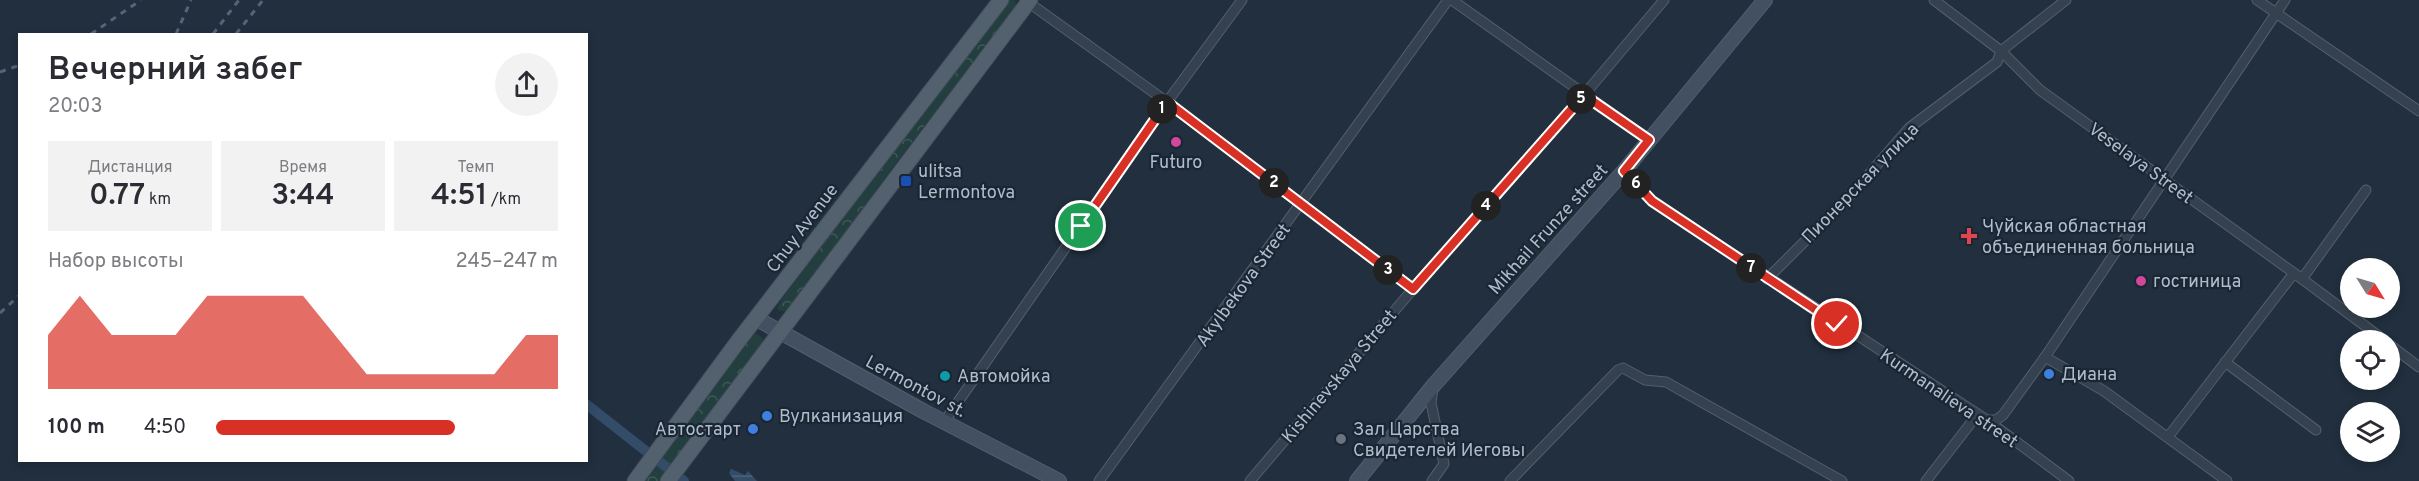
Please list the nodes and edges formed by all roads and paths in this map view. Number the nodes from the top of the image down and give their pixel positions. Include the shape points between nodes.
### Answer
1 (1001, 0) edge
2 (1242, 0) edge
3 (1450, 0) edge
4 (1664, 0) edge
5 (1765, 0) edge
6 (1934, 0) edge
7 (2066, 0) edge
8 (2257, 0) edge
9 (2285, 0) edge
10 (1028, 1) edge
11 (2276, 12) junction
12 (2001, 51) junction
13 (1584, 95) junction
14 (1167, 102) junction
15 (2419, 111) edge
16 (1649, 140) junction
17 (1624, 171) junction
18 (2166, 180) junction
19 (2366, 190) dead end
20 (1301, 204) junction
21 (2298, 276) junction
22 (1767, 279) junction
23 (1413, 289) junction
24 (757, 319) junction
25 (2371, 330) edge
26 (780, 331) junction
27 (2400, 353) edge
28 (2045, 357) junction
29 (2226, 362) junction
30 (2419, 367) edge
31 (1433, 386) junction
32 (1977, 415) junction
33 (1987, 420) junction
34 (944, 422) junction
35 (2316, 430) dead end
36 (2168, 437) junction
37 (638, 477) edge
38 (1434, 480) edge
39 (668, 481) edge
40 (1059, 481) edge
41 (1099, 481) edge
42 (1250, 481) edge
43 (1357, 481) edge
44 (1510, 481) edge
45 (1842, 481) edge
46 (1926, 481) edge
47 (2068, 481) edge
48 (2227, 481) edge

1 - 24 main road, Chuy Avenue
2 - 14 street
3 - 13 street
3 - 20 street, Akylbekova Street
4 - 13 street, Kishinevskaya Street
5 - 16 main road, Mikhail Frunze street
6 - 12 street, Veselaya Street
7 - 12 street, Пионерская улица
8 - 11 street
9 - 11 street
10 - 14 street
10 - 26 main road
11 - 15 street
11 - 18 street
12 - 18 street, Veselaya Street via 2040,90
12 - 22 street, Пионерская улица via 1997,62 1909,128 1849,197
13 - 16 street
13 - 23 street, Kishinevskaya Street
14 - 20 street
14 - 34 street
16 - 17 main road, Mikhail Frunze street
17 - 22 street, Kurmanalieva street via 1652,201
17 - 31 main road, Mikhail Frunze street
18 - 21 street, Veselaya Street
18 - 28 street
19 - 21 street
20 - 23 street
20 - 41 street, Akylbekova Street
21 - 25 street, Veselaya Street
21 - 29 street
22 - 32 street, Kurmanalieva street
23 - 42 street, Kishinevskaya Street
24 - 26 main road, Lermontov st.
24 - 37 main road, Chuy Avenue
26 - 34 main road, Lermontov st.
26 - 39 main road
27 - 30 street
28 - 33 street via 2003,415
28 - 36 street via 2104,391
29 - 35 street
29 - 36 street
31 - 38 street via 1431,403 1444,464
31 - 43 main road, Mikhail Frunze street
32 - 33 street, Kurmanalieva street
32 - 46 street
33 - 47 street, Kurmanalieva street
34 - 40 main road, Lermontov st.
36 - 48 street
44 - 45 street via 1623,368 1645,380 1666,382

